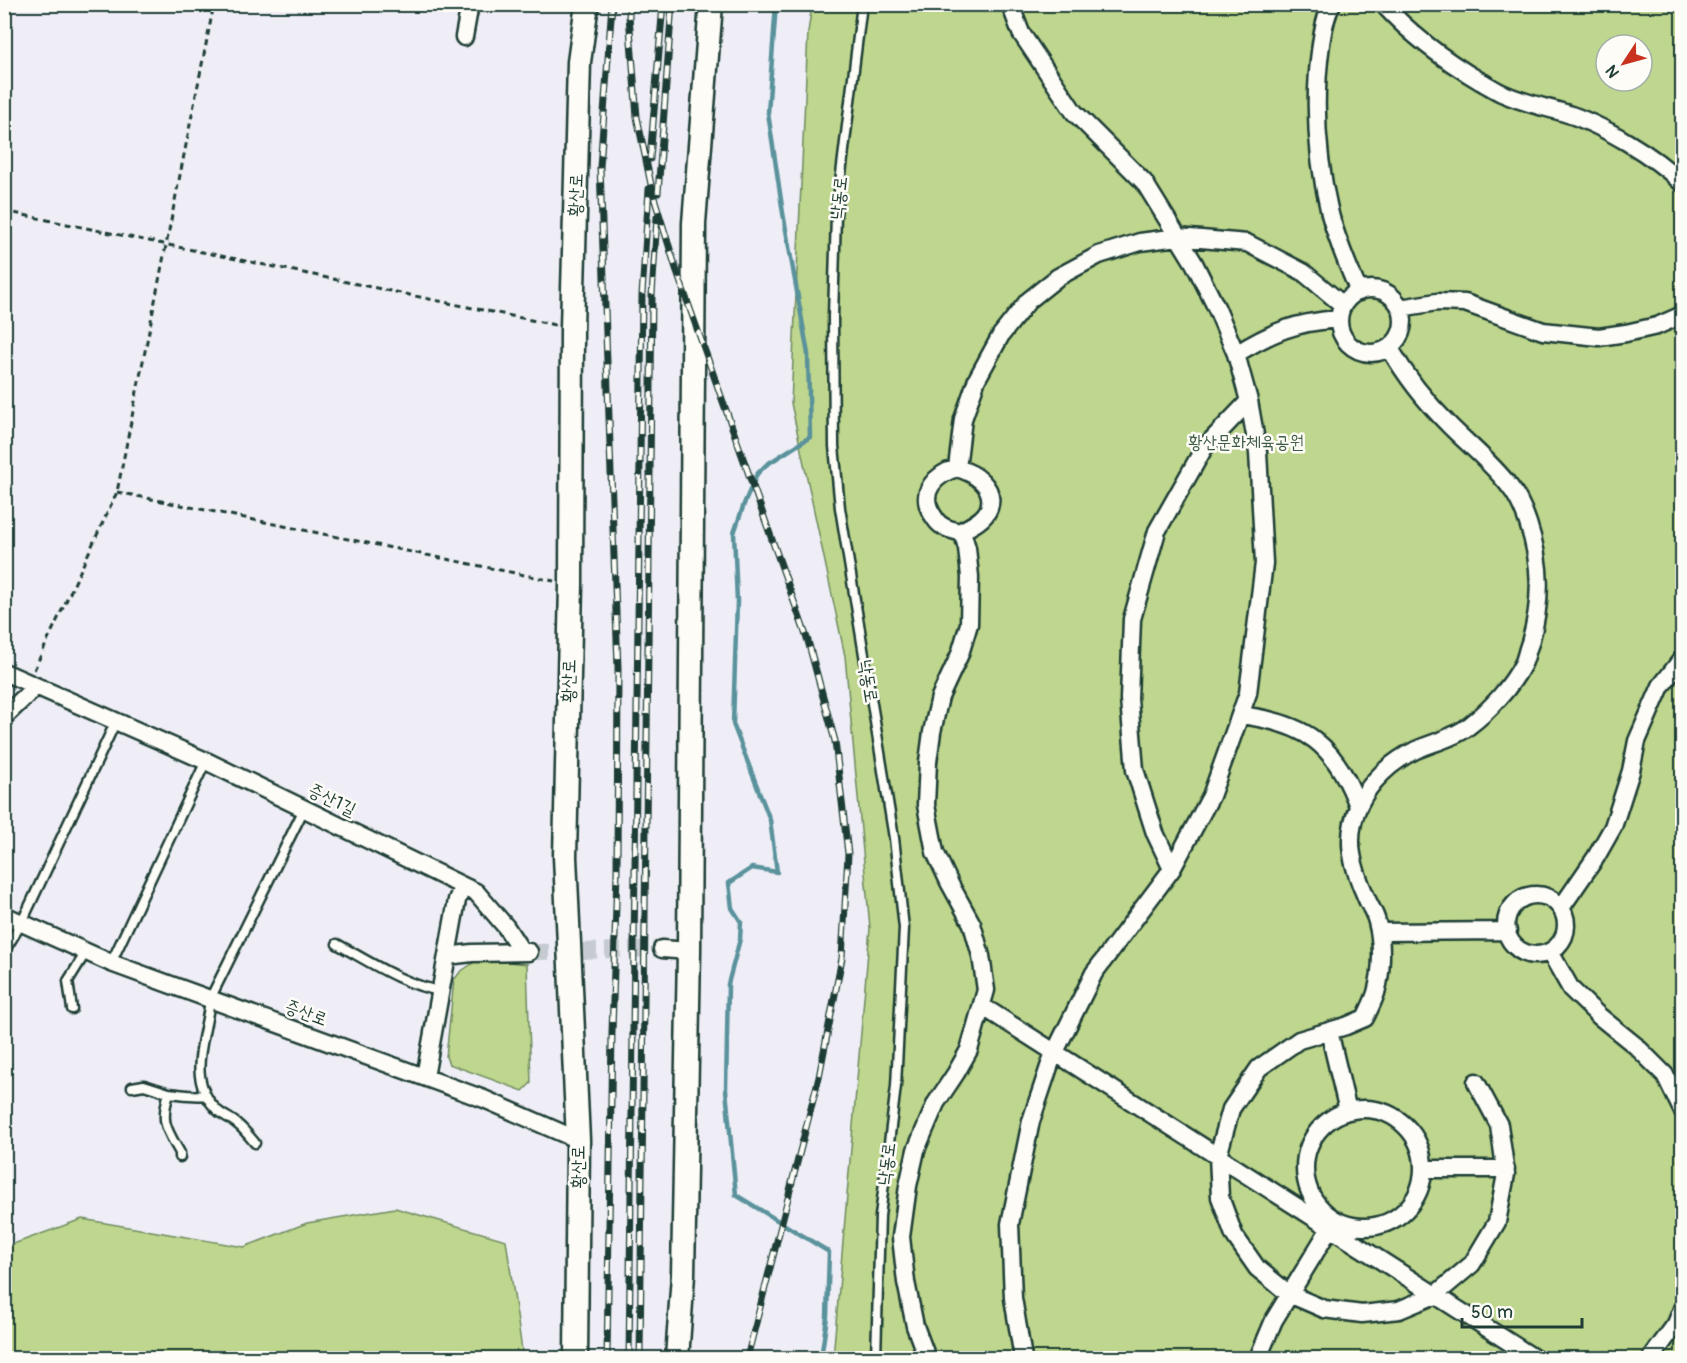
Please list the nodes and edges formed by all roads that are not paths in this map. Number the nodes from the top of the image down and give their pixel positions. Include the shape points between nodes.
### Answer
1 (470, 4) edge
2 (587, 4) edge
3 (711, 4) edge
4 (862, 4) edge
5 (1010, 4) edge
6 (1332, 4) edge
7 (1383, 4) edge
8 (464, 37) dead end
9 (1683, 183) edge
10 (1178, 237) junction
11 (1359, 292) junction
12 (1400, 308) junction
13 (1341, 312) junction
14 (1683, 315) edge
15 (1389, 347) junction
16 (1236, 354) junction
17 (1249, 401) junction
18 (957, 468) junction
19 (962, 531) junction
20 (1683, 659) edge
21 (4, 672) edge
22 (32, 684) junction
23 (1240, 716) junction
24 (4, 717) edge
25 (116, 722) junction
26 (206, 761) junction
27 (1359, 806) junction
28 (304, 809) junction
29 (1172, 870) junction
30 (463, 886) junction
31 (1561, 908) junction
32 (4, 915) edge
33 (21, 924) junction
34 (1508, 931) junction
35 (1378, 932) junction
36 (337, 944) dead end
37 (662, 949) tunnel mouth
38 (689, 951) junction
39 (4, 952) edge
40 (86, 952) junction
41 (1550, 952) junction
42 (447, 956) junction
43 (111, 963) junction
44 (441, 991) junction
45 (210, 999) junction
46 (982, 1006) junction
47 (72, 1009) dead end
48 (1329, 1031) junction
49 (1055, 1052) junction
50 (425, 1077) junction
51 (1476, 1082) dead end
52 (132, 1088) dead end
53 (169, 1093) junction
54 (206, 1095) junction
55 (1683, 1110) edge
56 (1348, 1111) junction
57 (578, 1140) junction
58 (255, 1143) dead end
59 (1218, 1156) junction
60 (180, 1157) dead end
61 (1424, 1169) junction
62 (1506, 1169) junction
63 (1330, 1228) junction
64 (1289, 1294) junction
65 (1435, 1295) junction
66 (1683, 1309) edge
67 (576, 1359) edge
68 (677, 1359) edge
69 (876, 1359) edge
70 (927, 1359) edge
71 (1023, 1359) edge
72 (1258, 1359) edge
73 (1534, 1359) edge
74 (1651, 1359) edge

1 - 8 street
2 - 57 main road, 황산로 via 579,62 572,328 566,857
3 - 38 main road via 694,223
4 - 69 lane, 낙동로 via 836,215 834,435 840,508 894,838 904,928 896,1086 880,1216
5 - 10 street via 1021,33 1074,112 1144,182
6 - 11 street via 1318,61 1318,128 1335,233
7 - 9 street via 1423,43 1473,77 1503,94 1590,122 1643,153
10 - 13 street via 1246,243 1303,272
10 - 16 street
10 - 18 street via 1140,242 1099,255 1058,277 1028,302 1000,335 976,379 963,419
11 - 12 street via 1386,292
11 - 13 street via 1346,301
12 - 14 street via 1437,302 1465,303 1543,331 1599,337 1657,326
12 - 15 street via 1402,329
13 - 15 street via 1340,329 1351,346 1370,353
13 - 16 street via 1287,328
15 - 27 street via 1442,417 1512,488 1534,543 1539,605 1523,664 1489,708 1461,731 1393,762
16 - 17 street
17 - 23 street via 1258,452 1264,563 1248,693
17 - 29 street via 1204,448 1157,531 1132,619 1129,699 1135,770 1155,833
18 - 19 street via 982,480 990,494 989,509
18 - 19 street via 938,477 929,488 928,497 929,509 939,524
19 - 46 street via 968,548 969,624 934,720 926,805 935,852 972,924 981,956 986,990
20 - 31 street via 1661,686 1637,741 1613,827
21 - 22 street, 증산1길
22 - 24 street
22 - 25 street, 증산1길
23 - 27 street via 1267,718 1290,726 1328,750
23 - 29 street via 1211,796
25 - 26 street, 증산1길
25 - 33 lane
26 - 28 street, 증산1길
26 - 43 lane
27 - 35 street via 1350,848
28 - 30 street, 증산1길
28 - 45 lane
29 - 49 street via 1095,974
30 - 42 street via 456,900
30 - 42 street, 증산1길 via 476,892 528,952
31 - 34 street via 1546,897 1527,897 1512,908
31 - 41 street via 1565,917 1564,937
32 - 33 street, 증산로
33 - 39 lane
33 - 40 street, 증산로
34 - 35 street
34 - 41 street via 1521,951 1540,955
35 - 48 street via 1381,948 1376,994 1365,1018
36 - 44 lane via 412,984
37 - 38 street
38 - 68 main road via 683,1275
40 - 43 street, 증산로
40 - 47 lane via 68,981
41 - 55 street via 1571,988 1665,1075
42 - 44 street
43 - 45 street, 증산로
44 - 50 street
45 - 50 street, 증산로
45 - 54 lane via 198,1062
46 - 49 street
46 - 70 street via 969,1050 936,1104 916,1150 908,1186 901,1236 906,1282
48 - 56 street
48 - 59 street via 1299,1040 1259,1068 1231,1109
49 - 59 street
49 - 71 street via 1031,1121 1010,1224 1014,1298
50 - 57 street, 증산로
51 - 62 street via 1499,1125
52 - 53 lane via 144,1085
53 - 54 lane
53 - 60 lane via 163,1115
54 - 58 lane via 216,1109
56 - 61 street via 1374,1110 1394,1117 1414,1138
56 - 61 street via 1322,1126 1310,1142 1305,1160 1305,1179 1324,1213 1359,1228 1379,1227 1412,1204
57 - 67 main road, 황산로
59 - 63 street
59 - 64 street via 1220,1197 1233,1235 1257,1268
61 - 62 street
62 - 65 street via 1497,1222 1472,1264
63 - 64 street
63 - 65 street
64 - 65 street via 1324,1309 1362,1314 1399,1310
64 - 72 street
65 - 73 street
66 - 74 street

